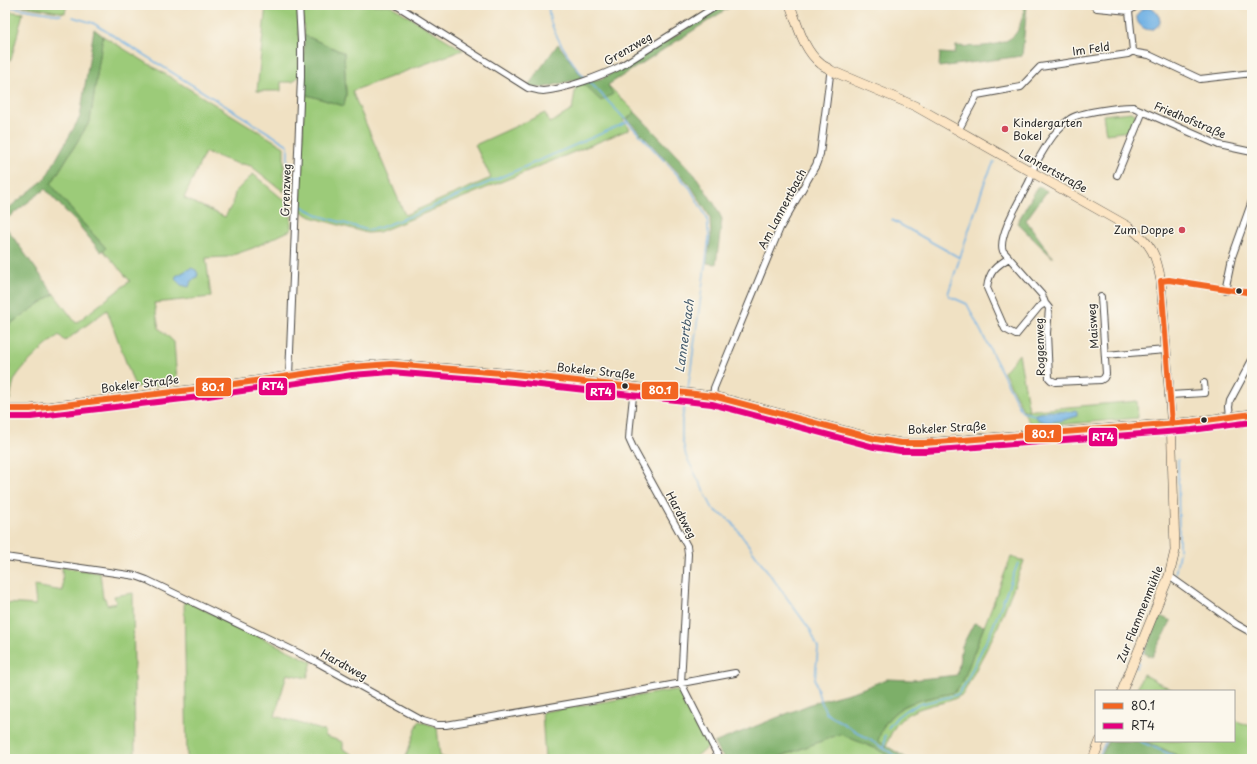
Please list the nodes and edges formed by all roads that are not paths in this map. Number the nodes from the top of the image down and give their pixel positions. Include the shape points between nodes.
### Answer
1 (299, 5) edge
2 (396, 5) edge
3 (718, 5) edge
4 (790, 5) edge
5 (1093, 5) edge
6 (1138, 5) edge
7 (1129, 11) junction
8 (1133, 51) junction
9 (1252, 68) edge
10 (832, 71) junction
11 (1252, 73) edge
12 (1252, 79) edge
13 (1143, 111) junction
14 (958, 131) junction
15 (1252, 152) edge
16 (1032, 173) junction
17 (1117, 175) dead end
18 (1252, 201) edge
19 (1009, 258) junction
20 (1161, 281) junction
21 (1225, 290) junction
22 (1252, 293) edge
23 (1101, 297) dead end
24 (1045, 303) junction
25 (1166, 350) junction
26 (1105, 355) junction
27 (1252, 360) edge
28 (289, 376) junction
29 (1204, 383) dead end
30 (634, 387) junction
31 (1170, 395) junction
32 (713, 396) junction
33 (5, 409) edge
34 (1252, 414) edge
35 (1230, 417) junction
36 (1172, 424) junction
37 (5, 557) edge
38 (1169, 576) junction
39 (1252, 633) edge
40 (735, 673) dead end
41 (681, 683) junction
42 (1122, 690) edge
43 (1100, 742) edge
44 (721, 759) edge
45 (1093, 759) edge

1 - 28 street, Grenzweg via 301,77
2 - 3 street, Grenzweg via 528,88 542,91 610,72
4 - 10 main road, Lannertstraße via 804,41 821,64
5 - 7 street via 1097,8
6 - 7 street
7 - 8 street
8 - 11 street via 1149,55 1200,79
8 - 14 street, Im Feld via 1128,54 1040,67 1021,87 977,95
9 - 11 street
10 - 14 main road, Lannertstraße via 915,106
10 - 32 street, Am Lannertbach via 820,154 816,165 780,228 714,388
11 - 12 street
13 - 15 street, Friedhofstraße via 1218,145
13 - 16 street, Friedhofstraße via 1133,107 1121,107 1072,117 1060,127 1049,142
13 - 17 street, Friedhofstraße
14 - 16 main road, Lannertstraße
16 - 19 street, Roggenweg via 1002,243 1001,247
16 - 20 main road, Lannertstraße via 1141,236 1155,255
18 - 21 street via 1232,257
19 - 24 street, Roggenweg via 1042,295
19 - 24 street via 994,268 987,288 1005,329 1016,335
20 - 21 street via 1169,280
20 - 25 main road, Lannertstraße
21 - 22 street
23 - 26 street, Maisweg
24 - 26 street, Roggenweg via 1049,308 1047,333 1051,380 1101,380 1106,374
25 - 26 street
25 - 31 main road, Lannertstraße
27 - 35 street via 1230,401
28 - 30 main road, Bokeler Straße via 391,364
28 - 33 main road, Bokeler Straße via 155,395 30,409
29 - 31 street via 1205,393
30 - 32 main road, Bokeler Straße
30 - 41 street, Hardtweg via 629,439 687,546
31 - 36 main road, Lannertstraße
32 - 36 main road, Bokeler Straße via 876,439 901,443
34 - 35 main road, Bokeler Straße
35 - 36 main road, Bokeler Straße
36 - 38 main road, Zur Flammenmühle via 1176,547
37 - 41 street, Hardtweg via 136,576 147,580 313,660 423,720 437,725
38 - 39 street
38 - 42 main road, Zur Flammenmühle
40 - 41 street, Hardtweg
41 - 44 street
43 - 45 main road

